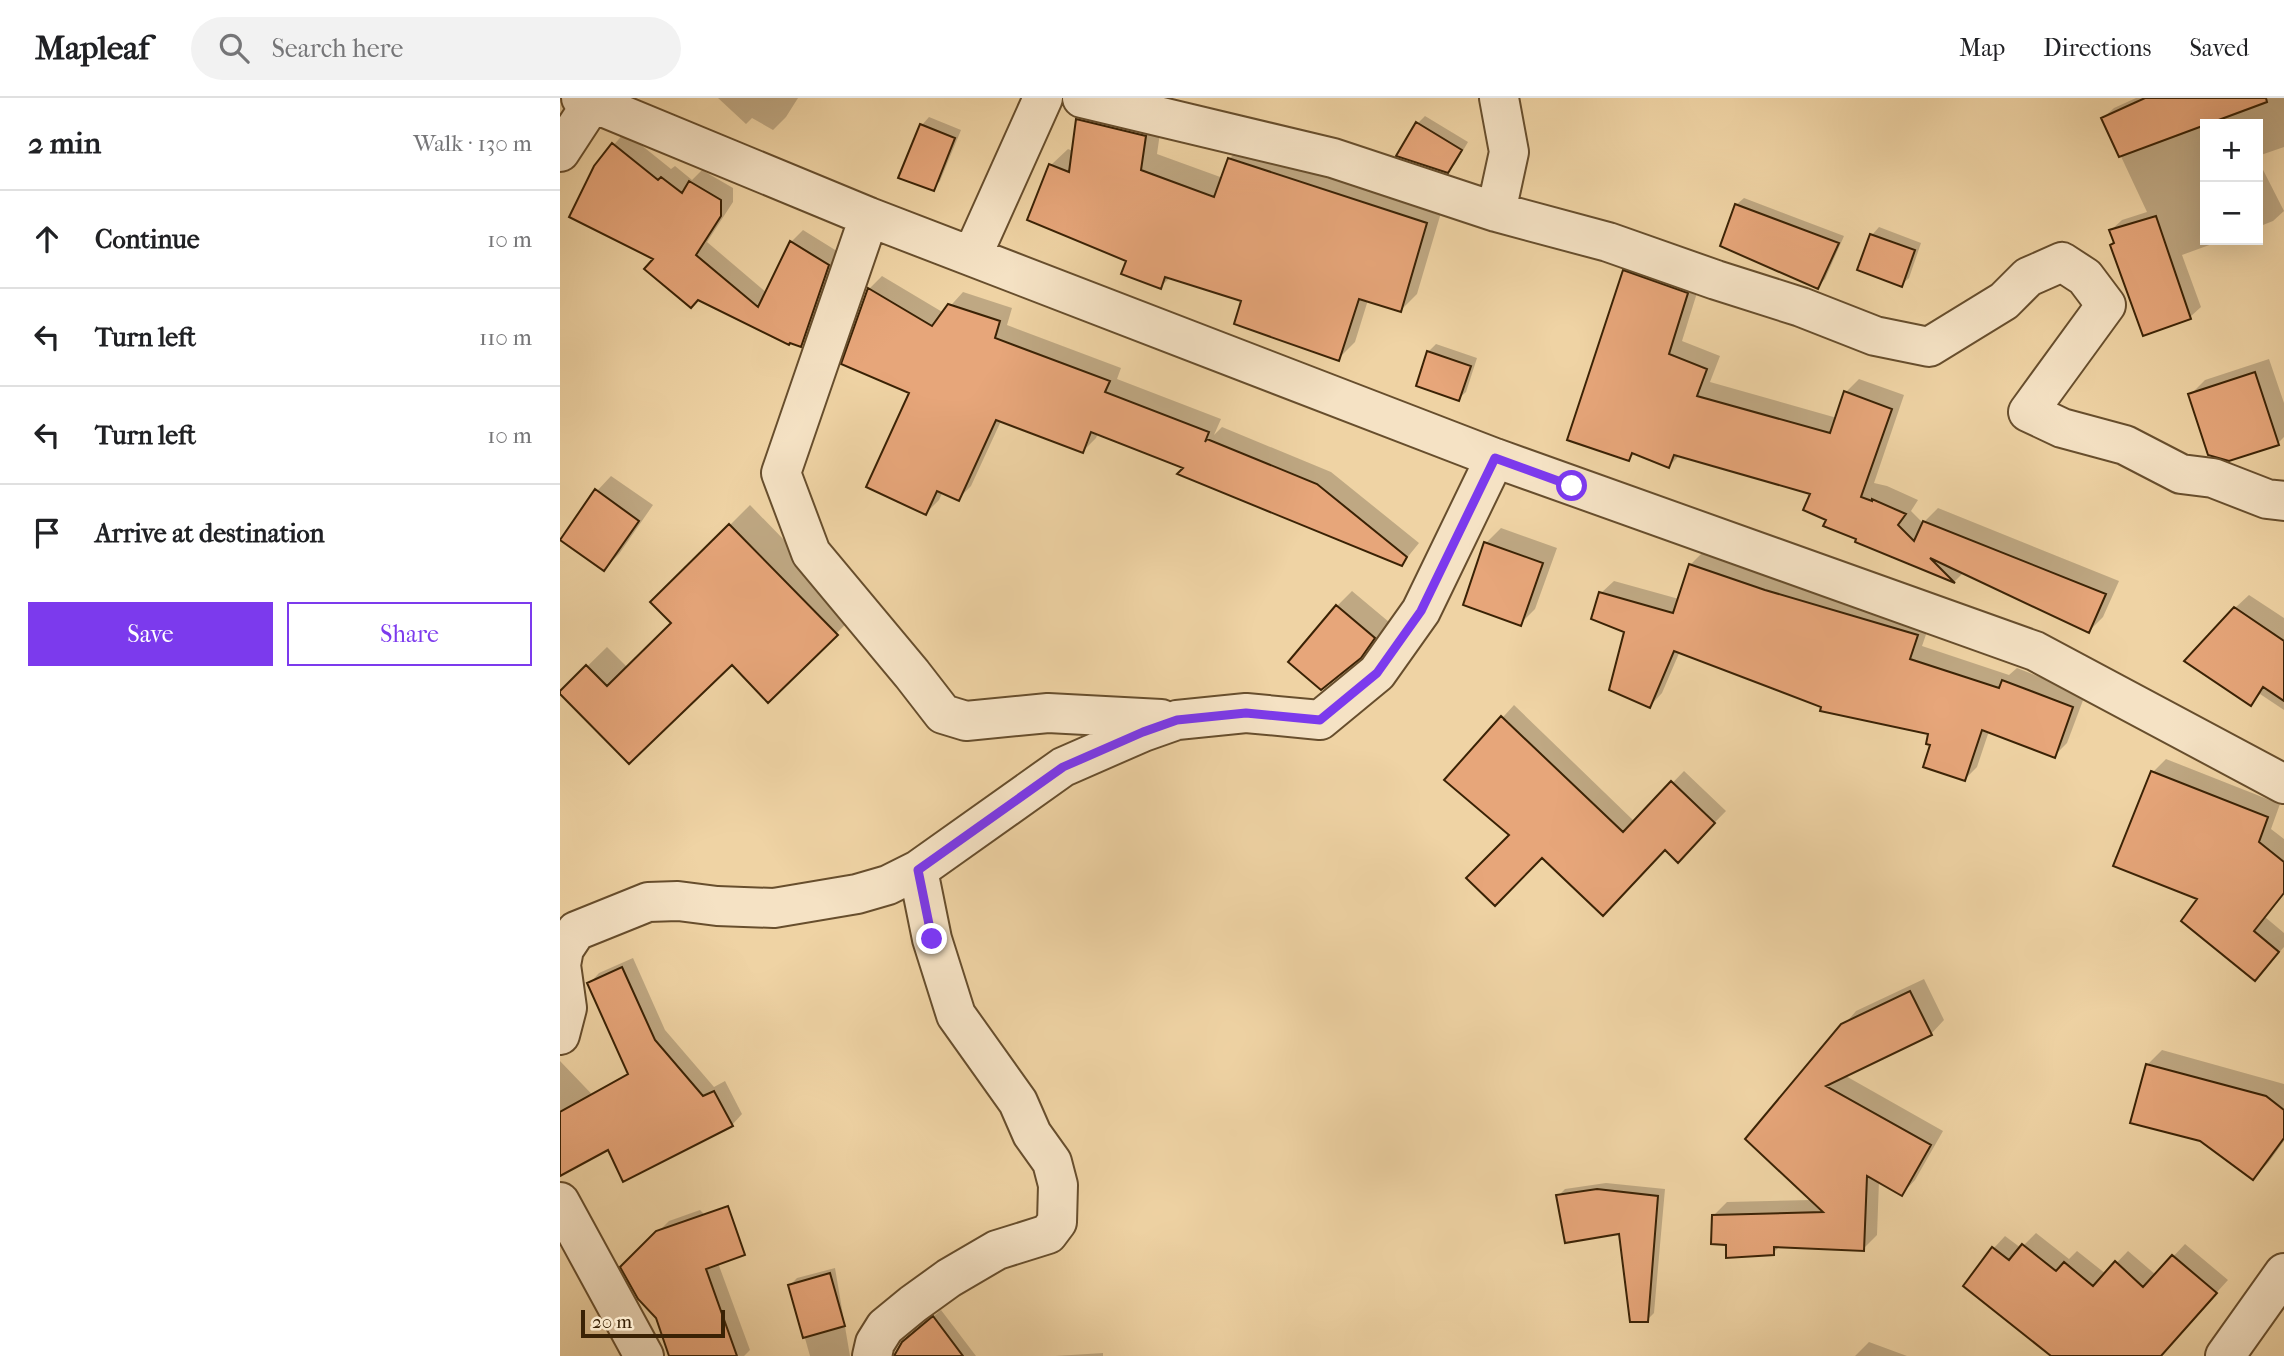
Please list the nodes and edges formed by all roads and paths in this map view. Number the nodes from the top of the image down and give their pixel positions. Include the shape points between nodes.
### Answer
1 (1043, 98) edge
2 (1082, 98) edge
3 (1499, 98) edge
4 (587, 101) edge
5 (560, 152) edge
6 (1496, 212) junction
7 (869, 217) junction
8 (972, 256) junction
9 (1495, 458) junction
10 (2284, 501) edge
11 (1177, 720) junction
12 (2284, 784) edge
13 (918, 870) junction
14 (560, 1035) edge
15 (560, 1202) edge
16 (2284, 1273) edge
17 (644, 1356) edge
18 (872, 1356) edge
19 (2225, 1356) edge

1 - 8 street
2 - 6 street via 1333,158
3 - 6 street via 1509,152
4 - 5 street
4 - 7 street
6 - 10 street via 1608,242 1875,336 1929,348 2004,301 2028,277 2062,262 2085,276 2106,305 2028,412 2063,428 2125,444 2180,474 2213,478
7 - 8 street
7 - 11 street via 780,473 811,552 943,714 966,721 1048,713
8 - 9 street
9 - 11 street via 1421,611 1377,673 1320,720 1246,713
9 - 12 street via 2035,651
11 - 13 street via 1063,767
13 - 14 street via 857,894 774,908 648,902 576,931 561,965 567,1008
13 - 18 street via 932,939 956,1015 1018,1102 1032,1134 1052,1162 1058,1185 1057,1222 1048,1234 997,1250 922,1297 885,1327
15 - 17 street
16 - 19 street

